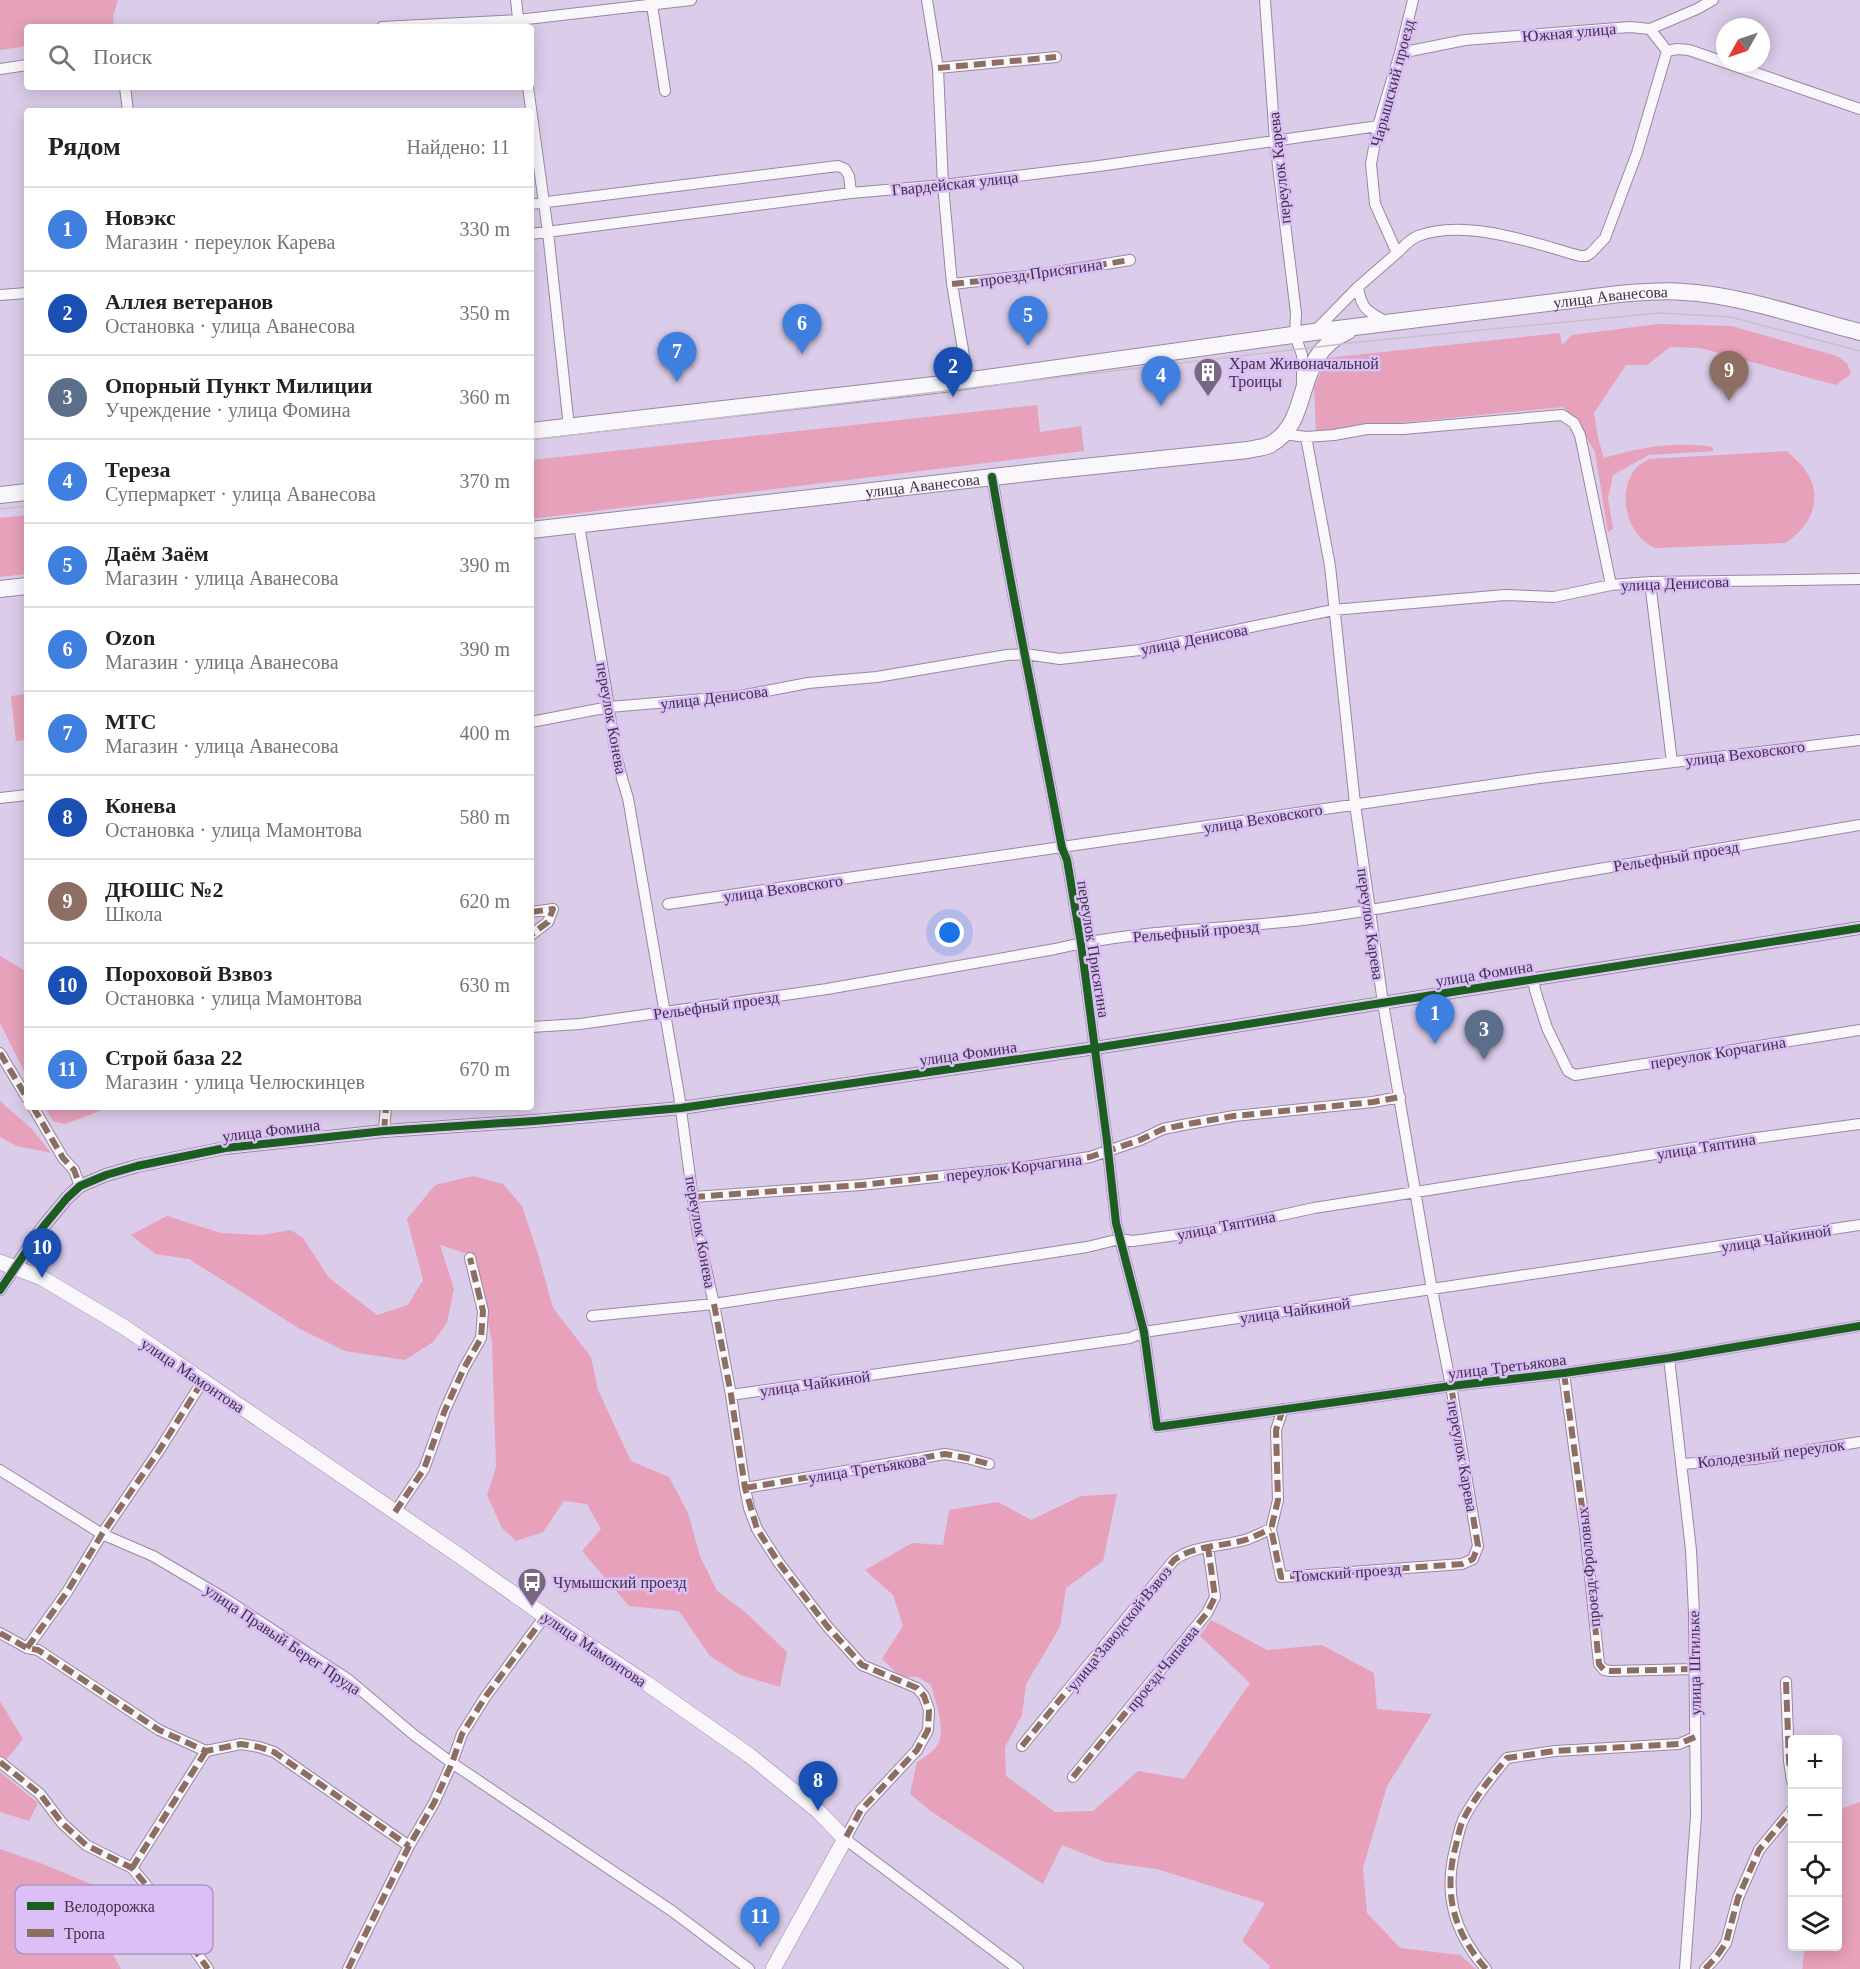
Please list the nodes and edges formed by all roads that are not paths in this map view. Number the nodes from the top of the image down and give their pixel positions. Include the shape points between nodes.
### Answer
1 (516, 0) edge
2 (691, 0) edge
3 (927, 0) edge
4 (1264, 0) edge
5 (1413, 0) edge
6 (1713, 0) edge
7 (652, 5) junction
8 (518, 23) edge
9 (484, 24) edge
10 (1650, 29) junction
11 (1667, 51) junction
12 (1400, 53) junction
13 (1056, 57) dead end
14 (24, 65) edge
15 (938, 68) junction
16 (0, 69) edge
17 (125, 90) edge
18 (528, 90) edge
19 (665, 91) dead end
20 (128, 108) edge
21 (531, 108) edge
22 (1860, 109) edge
23 (1378, 126) junction
24 (534, 128) edge
25 (1275, 141) junction
26 (943, 185) junction
27 (851, 194) junction
28 (545, 202) junction
29 (534, 204) edge
30 (548, 231) junction
31 (534, 233) edge
32 (1397, 253) junction
33 (1130, 260) dead end
34 (952, 284) junction
35 (1358, 286) junction
36 (24, 292) edge
37 (0, 295) edge
38 (1387, 322) junction
39 (1357, 327) junction
40 (1314, 332) junction
41 (1860, 332) edge
42 (1295, 335) junction
43 (968, 380) junction
44 (1302, 396) junction
45 (569, 427) junction
46 (534, 431) edge
47 (1284, 434) junction
48 (1306, 437) junction
49 (992, 477) junction
50 (24, 492) edge
51 (0, 495) edge
52 (579, 525) junction
53 (534, 530) edge
54 (1860, 579) edge
55 (1650, 582) junction
56 (1611, 585) junction
57 (24, 586) edge
58 (0, 589) edge
59 (1333, 610) junction
60 (1025, 654) junction
61 (609, 707) junction
62 (534, 721) edge
63 (1860, 740) edge
64 (1672, 762) junction
65 (24, 795) edge
66 (0, 798) edge
67 (1354, 804) junction
68 (1860, 825) edge
69 (1062, 848) junction
70 (668, 904) dead end
71 (1369, 911) junction
72 (534, 912) edge
73 (1860, 928) edge
74 (534, 933) edge
75 (1081, 943) junction
76 (1533, 978) junction
77 (1383, 1003) junction
78 (664, 1013) junction
79 (534, 1027) edge
80 (1860, 1030) edge
81 (1095, 1048) junction
82 (0, 1053) edge
83 (24, 1093) edge
84 (1400, 1097) junction
85 (681, 1108) junction
86 (35, 1110) edge
87 (386, 1110) edge
88 (1860, 1124) edge
89 (384, 1131) junction
90 (1107, 1150) junction
91 (80, 1186) junction
92 (1416, 1192) junction
93 (693, 1197) junction
94 (1860, 1224) edge
95 (1120, 1239) junction
96 (470, 1258) dead end
97 (0, 1262) edge
98 (16, 1267) junction
99 (0, 1290) edge
100 (1431, 1290) junction
101 (714, 1304) junction
102 (592, 1316) dead end
103 (1860, 1326) edge
104 (1144, 1332) junction
105 (1669, 1358) junction
106 (1564, 1373) junction
107 (202, 1382) junction
108 (1451, 1386) junction
109 (731, 1395) junction
110 (1283, 1409) junction
111 (1156, 1427) joint
112 (1860, 1442) edge
113 (989, 1464) dead end
114 (1682, 1464) junction
115 (0, 1470) edge
116 (745, 1488) junction
117 (395, 1512) junction
118 (1271, 1529) junction
119 (102, 1534) junction
120 (1208, 1547) junction
121 (1462, 1564) joint
122 (544, 1616) junction
123 (0, 1633) edge
124 (27, 1648) junction
125 (1695, 1669) junction
126 (1786, 1682) dead end
127 (1788, 1735) edge
128 (1695, 1737) junction
129 (1022, 1746) dead end
130 (207, 1751) junction
131 (0, 1762) edge
132 (452, 1763) junction
133 (1073, 1777) dead end
134 (1788, 1815) edge
135 (844, 1839) junction
136 (409, 1846) junction
137 (132, 1868) junction
138 (146, 1885) edge
139 (197, 1954) edge
140 (351, 1968) edge
141 (208, 1969) edge
142 (749, 1969) edge
143 (773, 1969) edge
144 (1018, 1969) edge
145 (1486, 1969) edge
146 (1685, 1969) edge
147 (1705, 1969) edge

1 - 8 street
2 - 7 street
3 - 15 street
4 - 25 street, переулок Карева
5 - 12 street, Чарышский проезд
6 - 10 street
7 - 8 street
7 - 19 street
8 - 9 street
10 - 11 street
10 - 12 street, Южная улица via 1630,27 1465,40
11 - 22 street via 1689,50
11 - 32 street via 1637,153 1605,238 1592,253 1581,256 1463,229 1416,236
12 - 23 street, Чарышский проезд
13 - 15 street
14 - 16 street
15 - 26 street
17 - 20 street
18 - 21 street
23 - 25 street, Гвардейская улица
23 - 32 street, Чарышский проезд via 1371,164 1375,204
24 - 28 street
25 - 26 street, Гвардейская улица
25 - 42 street, переулок Карева via 1296,313
26 - 27 street, Гвардейская улица
26 - 34 street
27 - 28 street via 849,176 838,166
27 - 30 street, Гвардейская улица
28 - 29 street
28 - 30 street
30 - 31 street, Гвардейская улица
30 - 45 street
32 - 35 street
33 - 34 street, проезд Присягина
34 - 43 street
35 - 38 street via 1360,301 1367,311
35 - 40 street
36 - 37 street
38 - 39 highway, улица Аванесова
38 - 41 highway, улица Аванесова via 1619,294 1683,291
39 - 40 highway, улица Аванесова
39 - 44 highway, улица Аванесова via 1340,334 1319,353
40 - 42 highway, улица Аванесова
42 - 43 highway, улица Аванесова
42 - 44 street, переулок Карева via 1302,355
43 - 45 highway, улица Аванесова
44 - 47 highway, улица Аванесова
45 - 46 highway, улица Аванесова
47 - 48 street
47 - 49 highway, улица Аванесова via 1270,445 1248,450
48 - 56 street via 1562,415 1574,423 1580,435
48 - 59 street, переулок Карева via 1330,566
49 - 52 highway, улица Аванесова
49 - 60 street, переулок Присягина
50 - 51 highway
52 - 53 highway, улица Аванесова
52 - 61 street, переулок Конева
54 - 55 street, улица Денисова
55 - 56 street, улица Денисова
55 - 64 street
56 - 59 street, улица Денисова via 1554,597 1504,595
57 - 58 highway
59 - 60 street, улица Денисова via 1140,650 1060,659
59 - 67 street, переулок Карева
60 - 61 street, улица Денисова via 740,696
60 - 69 street, переулок Присягина
61 - 62 street, улица Денисова
61 - 78 street, переулок Конева
63 - 64 street, улица Веховского
64 - 67 street, улица Веховского
65 - 66 street
67 - 69 street, улица Веховского
67 - 71 street, переулок Карева
68 - 71 street, Рельефный проезд
69 - 70 street, улица Веховского
69 - 75 street, переулок Присягина
71 - 75 street, Рельефный проезд via 1274,925
71 - 77 street, переулок Карева
72 - 74 street via 553,909 548,922
73 - 76 street, улица Фомина
75 - 78 street, Рельефный проезд via 827,989
75 - 81 street, переулок Присягина
76 - 77 street, улица Фомина
76 - 80 street, переулок Корчагина via 1547,1028 1568,1071 1575,1075
77 - 81 street, улица Фомина
77 - 84 street, переулок Карева
78 - 79 street, Рельефный проезд
78 - 85 street, переулок Конева
81 - 85 street, улица Фомина
81 - 90 street, переулок Присягина
82 - 83 street
84 - 90 street, переулок Корчагина via 1188,1124
84 - 92 street, переулок Карева
85 - 89 street, улица Фомина
85 - 93 street, переулок Конева
86 - 91 street via 74,1170
87 - 89 street
88 - 92 street, улица Тяптина
89 - 91 street, улица Фомина via 225,1148 106,1174
90 - 93 street, переулок Корчагина via 1090,1157 997,1170
90 - 95 street, переулок Присягина
91 - 98 street via 43,1227
92 - 95 street, улица Тяптина via 1213,1230 1133,1241
92 - 100 street, переулок Карева
93 - 101 street, переулок Конева
94 - 100 street, улица Чайкиной
95 - 101 street, улица Тяптина
95 - 104 street, переулок Присягина
96 - 117 street via 483,1311 481,1338 445,1410 424,1469
97 - 98 main road, улица Мамонтова
98 - 99 street
98 - 107 main road, улица Мамонтова via 75,1296
100 - 104 street, улица Чайкиной
100 - 108 street, переулок Карева
101 - 102 street, улица Тяптина
101 - 109 street, переулок Конева
103 - 105 street, улица Третьякова
104 - 109 street, улица Чайкиной via 1130,1338
104 - 111 street, переулок Присягина
105 - 106 street, улица Третьякова
105 - 114 street, улица Штильке
106 - 108 street, улица Третьякова
106 - 125 street, проезд Фроловых via 1599,1664 1611,1671
107 - 117 main road, улица Мамонтова
107 - 119 street
108 - 110 street, улица Третьякова
108 - 121 street, переулок Карева via 1478,1546 1473,1559
109 - 116 street, переулок Конева
110 - 111 street, улица Третьякова
110 - 118 street via 1276,1430 1278,1500
112 - 114 street, Колодезный переулок via 1754,1459
113 - 116 street, улица Третьякова via 945,1454
114 - 125 street, улица Штильке via 1691,1550
115 - 119 street, улица Правый Берег Пруда
116 - 135 street, переулок Конева via 766,1545 828,1626 862,1665 917,1688 930,1710 927,1730 916,1750 861,1810
117 - 122 main road, улица Мамонтова
118 - 120 street, улица Заводской Взвоз via 1248,1539
118 - 121 street, Томский проезд via 1281,1577
119 - 124 street
119 - 132 street, улица Правый Берег Пруда via 153,1556 224,1598 349,1680
120 - 129 street, улица Заводской Взвоз via 1174,1560
120 - 133 street, проезд Чапаева via 1215,1591 1213,1603
122 - 132 street via 462,1734
122 - 135 main road, улица Мамонтова via 748,1755 818,1811
123 - 124 street
124 - 130 street via 38,1650 159,1730
125 - 128 street, улица Штильке
126 - 127 street
128 - 145 street via 1679,1744 1556,1751 1507,1758 1463,1819 1451,1863 1452,1908 1463,1936
128 - 146 street, улица Штильке via 1696,1816
130 - 136 street via 241,1744 274,1752
130 - 137 street
131 - 137 street via 40,1794 86,1845
132 - 136 street
132 - 142 street, улица Правый Берег Пруда via 672,1911
134 - 147 street via 1759,1850 1738,1898 1726,1942
135 - 143 main road
135 - 144 street, улица Мамонтова
136 - 140 street
137 - 138 street
139 - 141 street

